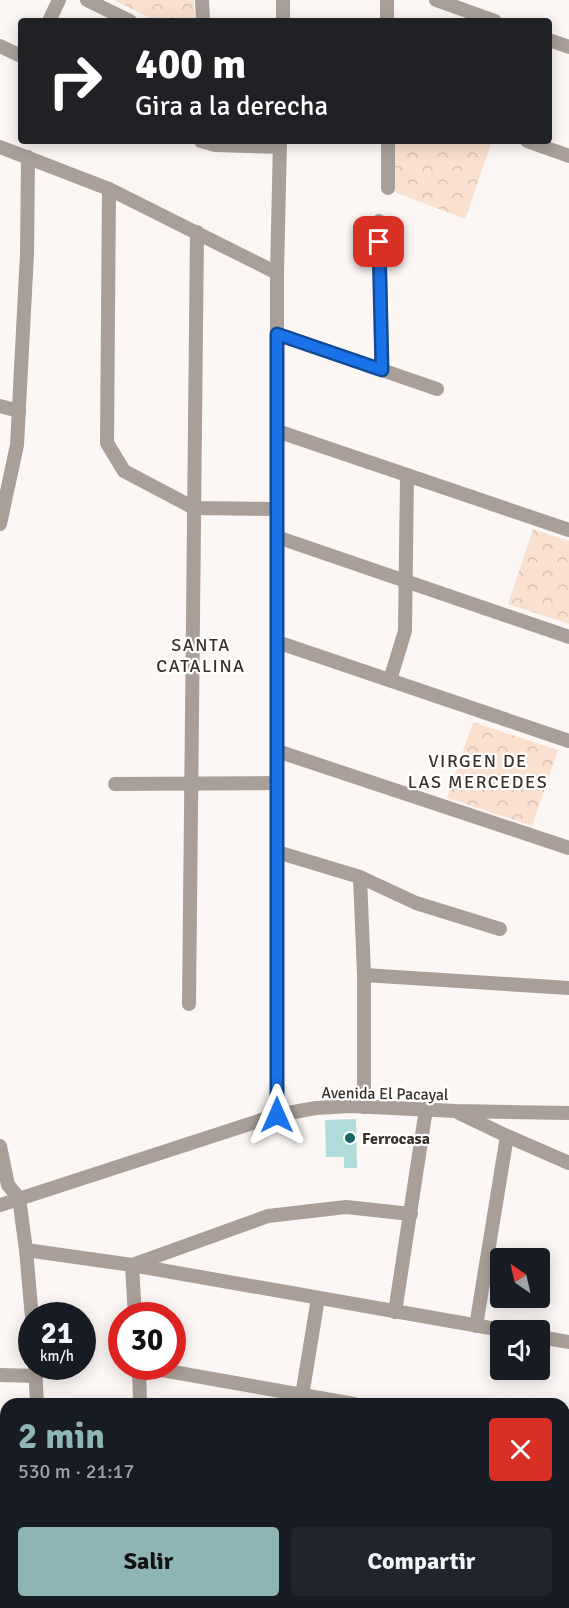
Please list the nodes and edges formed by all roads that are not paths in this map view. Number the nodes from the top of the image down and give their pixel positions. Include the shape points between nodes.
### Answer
1 (60, 0) edge
2 (87, 0) edge
3 (202, 0) edge
4 (283, 0) edge
5 (387, 0) edge
6 (436, 0) edge
7 (51, 18) edge
8 (124, 18) edge
9 (203, 18) edge
10 (283, 18) edge
11 (387, 18) edge
12 (487, 18) edge
13 (552, 41) edge
14 (0, 46) edge
15 (569, 47) edge
16 (18, 55) edge
17 (212, 144) edge
18 (280, 144) edge
19 (388, 144) edge
20 (535, 144) edge
21 (0, 147) edge
22 (569, 156) edge
23 (28, 157) junction
24 (388, 188) dead end
25 (109, 189) junction
26 (379, 221) dead end
27 (197, 232) junction
28 (277, 273) junction
29 (277, 334) junction
30 (382, 370) junction
31 (437, 389) dead end
32 (0, 406) edge
33 (18, 411) junction
34 (277, 431) junction
35 (407, 475) junction
36 (3, 495) edge
37 (194, 508) junction
38 (277, 509) junction
39 (0, 524) edge
40 (569, 530) edge
41 (277, 537) junction
42 (406, 581) junction
43 (569, 637) edge
44 (277, 642) junction
45 (390, 680) junction
46 (569, 741) edge
47 (277, 751) junction
48 (191, 782) junction
49 (277, 783) junction
50 (115, 784) dead end
51 (569, 848) edge
52 (277, 852) junction
53 (360, 877) junction
54 (500, 929) dead end
55 (364, 975) junction
56 (569, 988) edge
57 (189, 1004) dead end
58 (364, 1107) junction
59 (426, 1110) junction
60 (456, 1111) junction
61 (569, 1113) edge
62 (277, 1115) junction
63 (507, 1137) junction
64 (0, 1146) edge
65 (569, 1163) edge
66 (19, 1198) junction
67 (0, 1204) edge
68 (411, 1214) junction
69 (27, 1250) junction
70 (132, 1265) junction
71 (318, 1298) junction
72 (31, 1302) edge
73 (134, 1302) edge
74 (395, 1312) junction
75 (477, 1326) junction
76 (490, 1328) edge
77 (550, 1339) edge
78 (569, 1342) edge
79 (18, 1373) edge
80 (0, 1375) edge
81 (186, 1376) edge
82 (36, 1380) edge
83 (139, 1380) edge
84 (37, 1398) edge
85 (140, 1398) edge
86 (296, 1398) edge
87 (301, 1398) edge

1 - 7 street
2 - 8 street
3 - 9 street
4 - 10 street
5 - 11 street
6 - 12 street
13 - 15 street
14 - 16 street
17 - 18 street
18 - 28 street
19 - 24 street
20 - 22 street
21 - 23 street
23 - 25 street
23 - 33 street
25 - 27 street
25 - 37 street via 107,443 124,471
26 - 30 street
27 - 28 street
27 - 37 street
28 - 29 street
29 - 30 street
29 - 34 street
30 - 31 street
32 - 33 street
33 - 36 street via 17,445
34 - 35 street
34 - 38 street
35 - 40 street
35 - 42 street
36 - 39 street
37 - 38 street
37 - 48 street
38 - 41 street
41 - 42 street
41 - 44 street
42 - 43 street
42 - 45 street via 405,631
44 - 45 street
44 - 47 street
45 - 46 street
47 - 49 street
47 - 51 street
48 - 49 street
48 - 50 street
48 - 57 street
49 - 52 street
52 - 53 street
52 - 62 street
53 - 54 street via 416,903
53 - 55 street
55 - 56 street
55 - 58 street
58 - 59 street, Avenida El Pacayal
58 - 62 street, Avenida El Pacayal via 316,1108
59 - 60 street, Avenida El Pacayal
59 - 68 street
60 - 61 street, Avenida El Pacayal
60 - 63 street
62 - 66 street, Avenida El Pacayal
63 - 65 street
63 - 75 street
64 - 66 street via 8,1185
66 - 67 street, Avenida El Pacayal
66 - 69 street
68 - 70 street via 346,1207 268,1216
68 - 74 street
69 - 70 street
69 - 72 street
70 - 71 street
70 - 73 street
71 - 74 street
71 - 87 street
74 - 75 street
75 - 76 street
77 - 78 street
79 - 80 street
81 - 86 street
82 - 84 street
83 - 85 street

